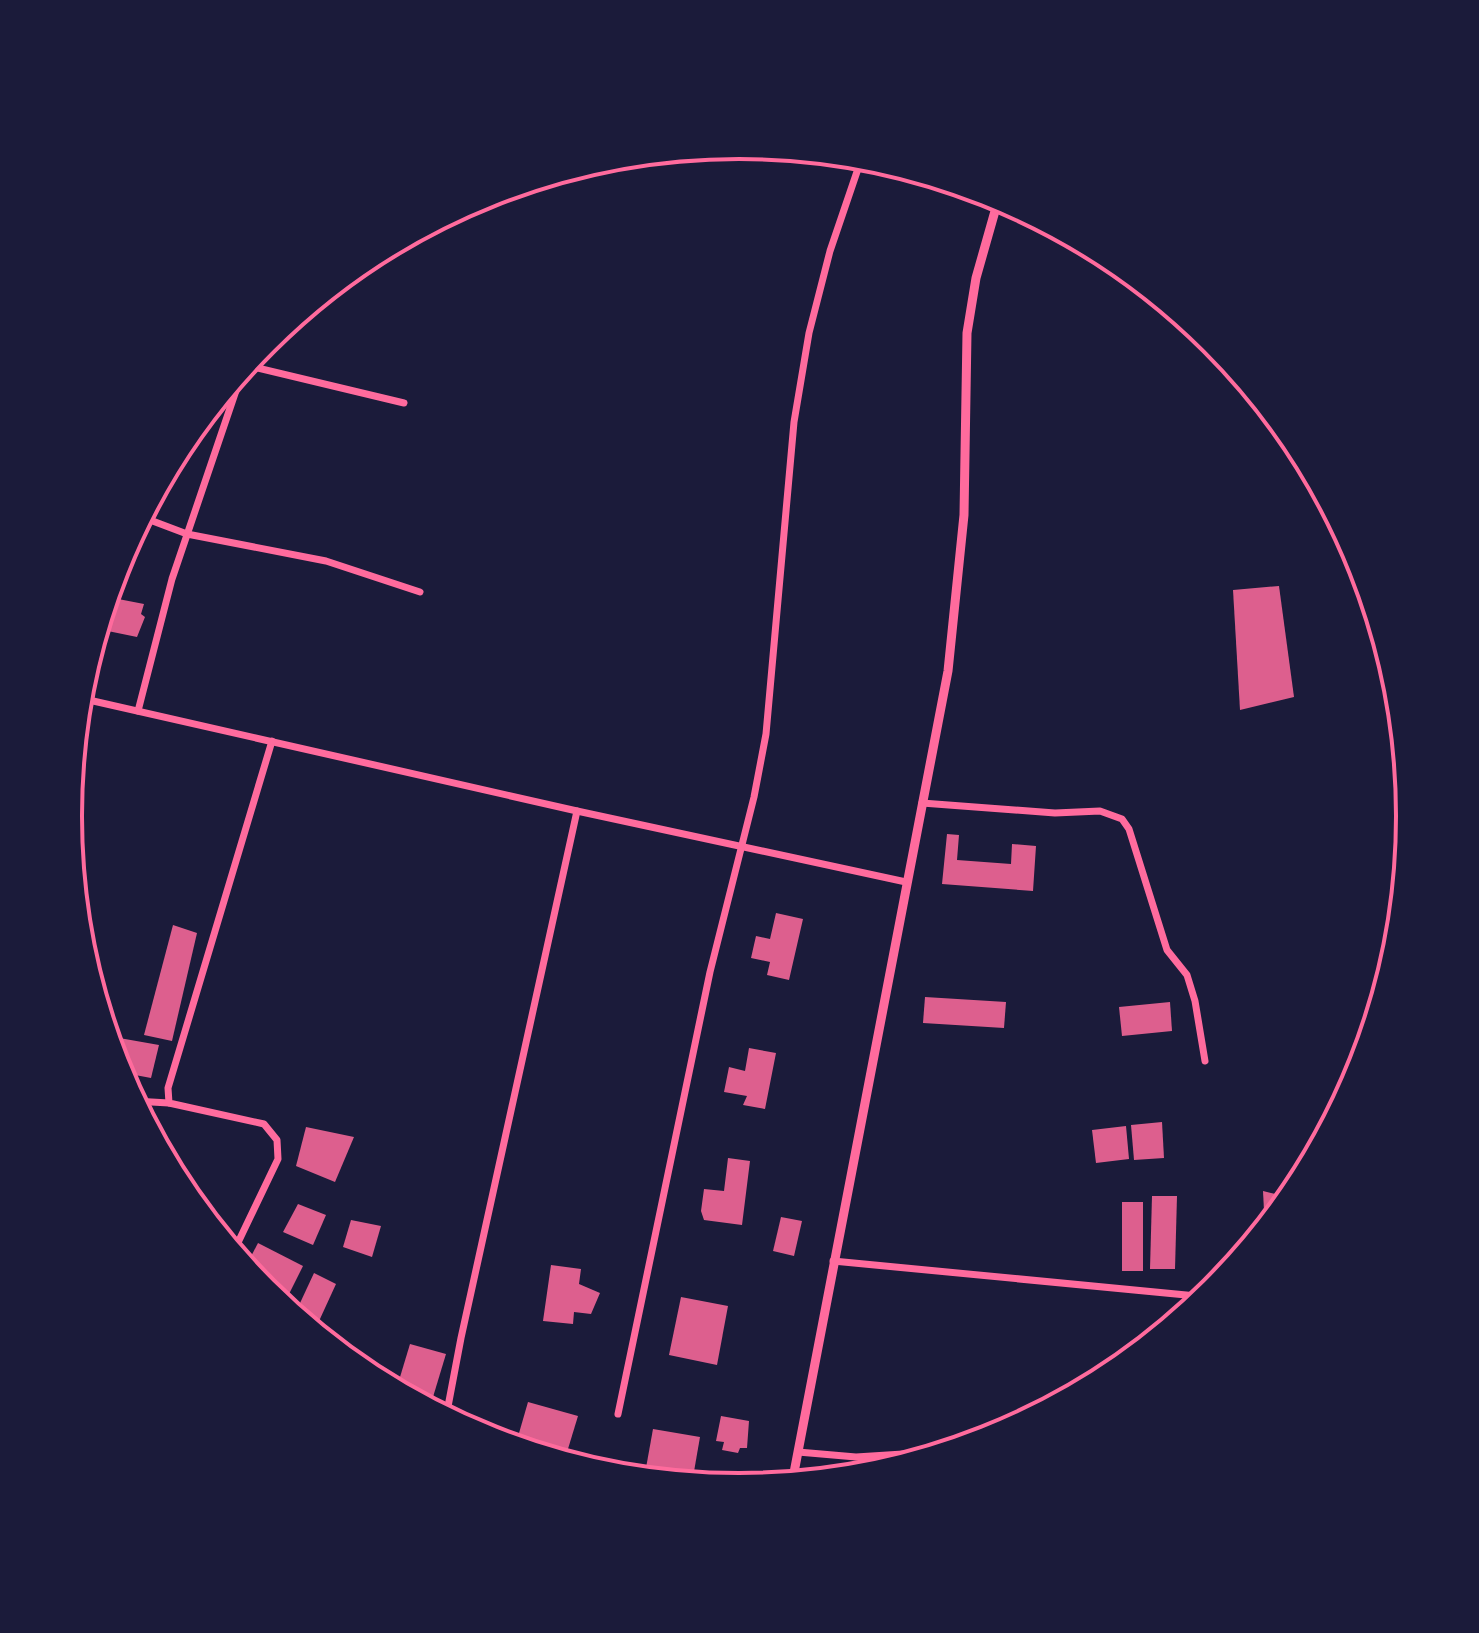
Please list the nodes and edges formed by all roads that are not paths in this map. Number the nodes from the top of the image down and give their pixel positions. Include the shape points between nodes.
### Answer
1 (857, 170) edge
2 (995, 211) edge
3 (258, 369) edge
4 (235, 395) edge
5 (404, 403) dead end
6 (153, 521) edge
7 (187, 534) junction
8 (420, 592) dead end
9 (93, 701) edge
10 (138, 711) junction
11 (272, 741) junction
12 (922, 803) junction
13 (577, 811) junction
14 (741, 845) junction
15 (906, 882) junction
16 (1205, 1061) dead end
17 (148, 1102) edge
18 (169, 1103) junction
19 (238, 1242) edge
20 (833, 1261) junction
21 (1189, 1295) edge
22 (448, 1406) edge
23 (618, 1414) dead end
24 (798, 1452) junction
25 (900, 1454) edge
26 (794, 1472) edge

1 - 14 street via 809,333 794,422 766,734
2 - 12 street via 967,333 964,515 948,671
3 - 5 street
4 - 7 street
6 - 7 street
7 - 8 street via 326,561
7 - 10 street
9 - 10 street
10 - 11 street
11 - 13 street
11 - 18 street via 168,1088
12 - 15 street
12 - 16 street via 1055,813 1100,811 1122,819 1167,950 1187,975
13 - 14 street
13 - 22 street
14 - 15 street
14 - 23 street
15 - 20 street
17 - 18 street
18 - 19 street via 264,1124 277,1140 278,1159
20 - 21 street
20 - 24 street
24 - 25 street
24 - 26 street

